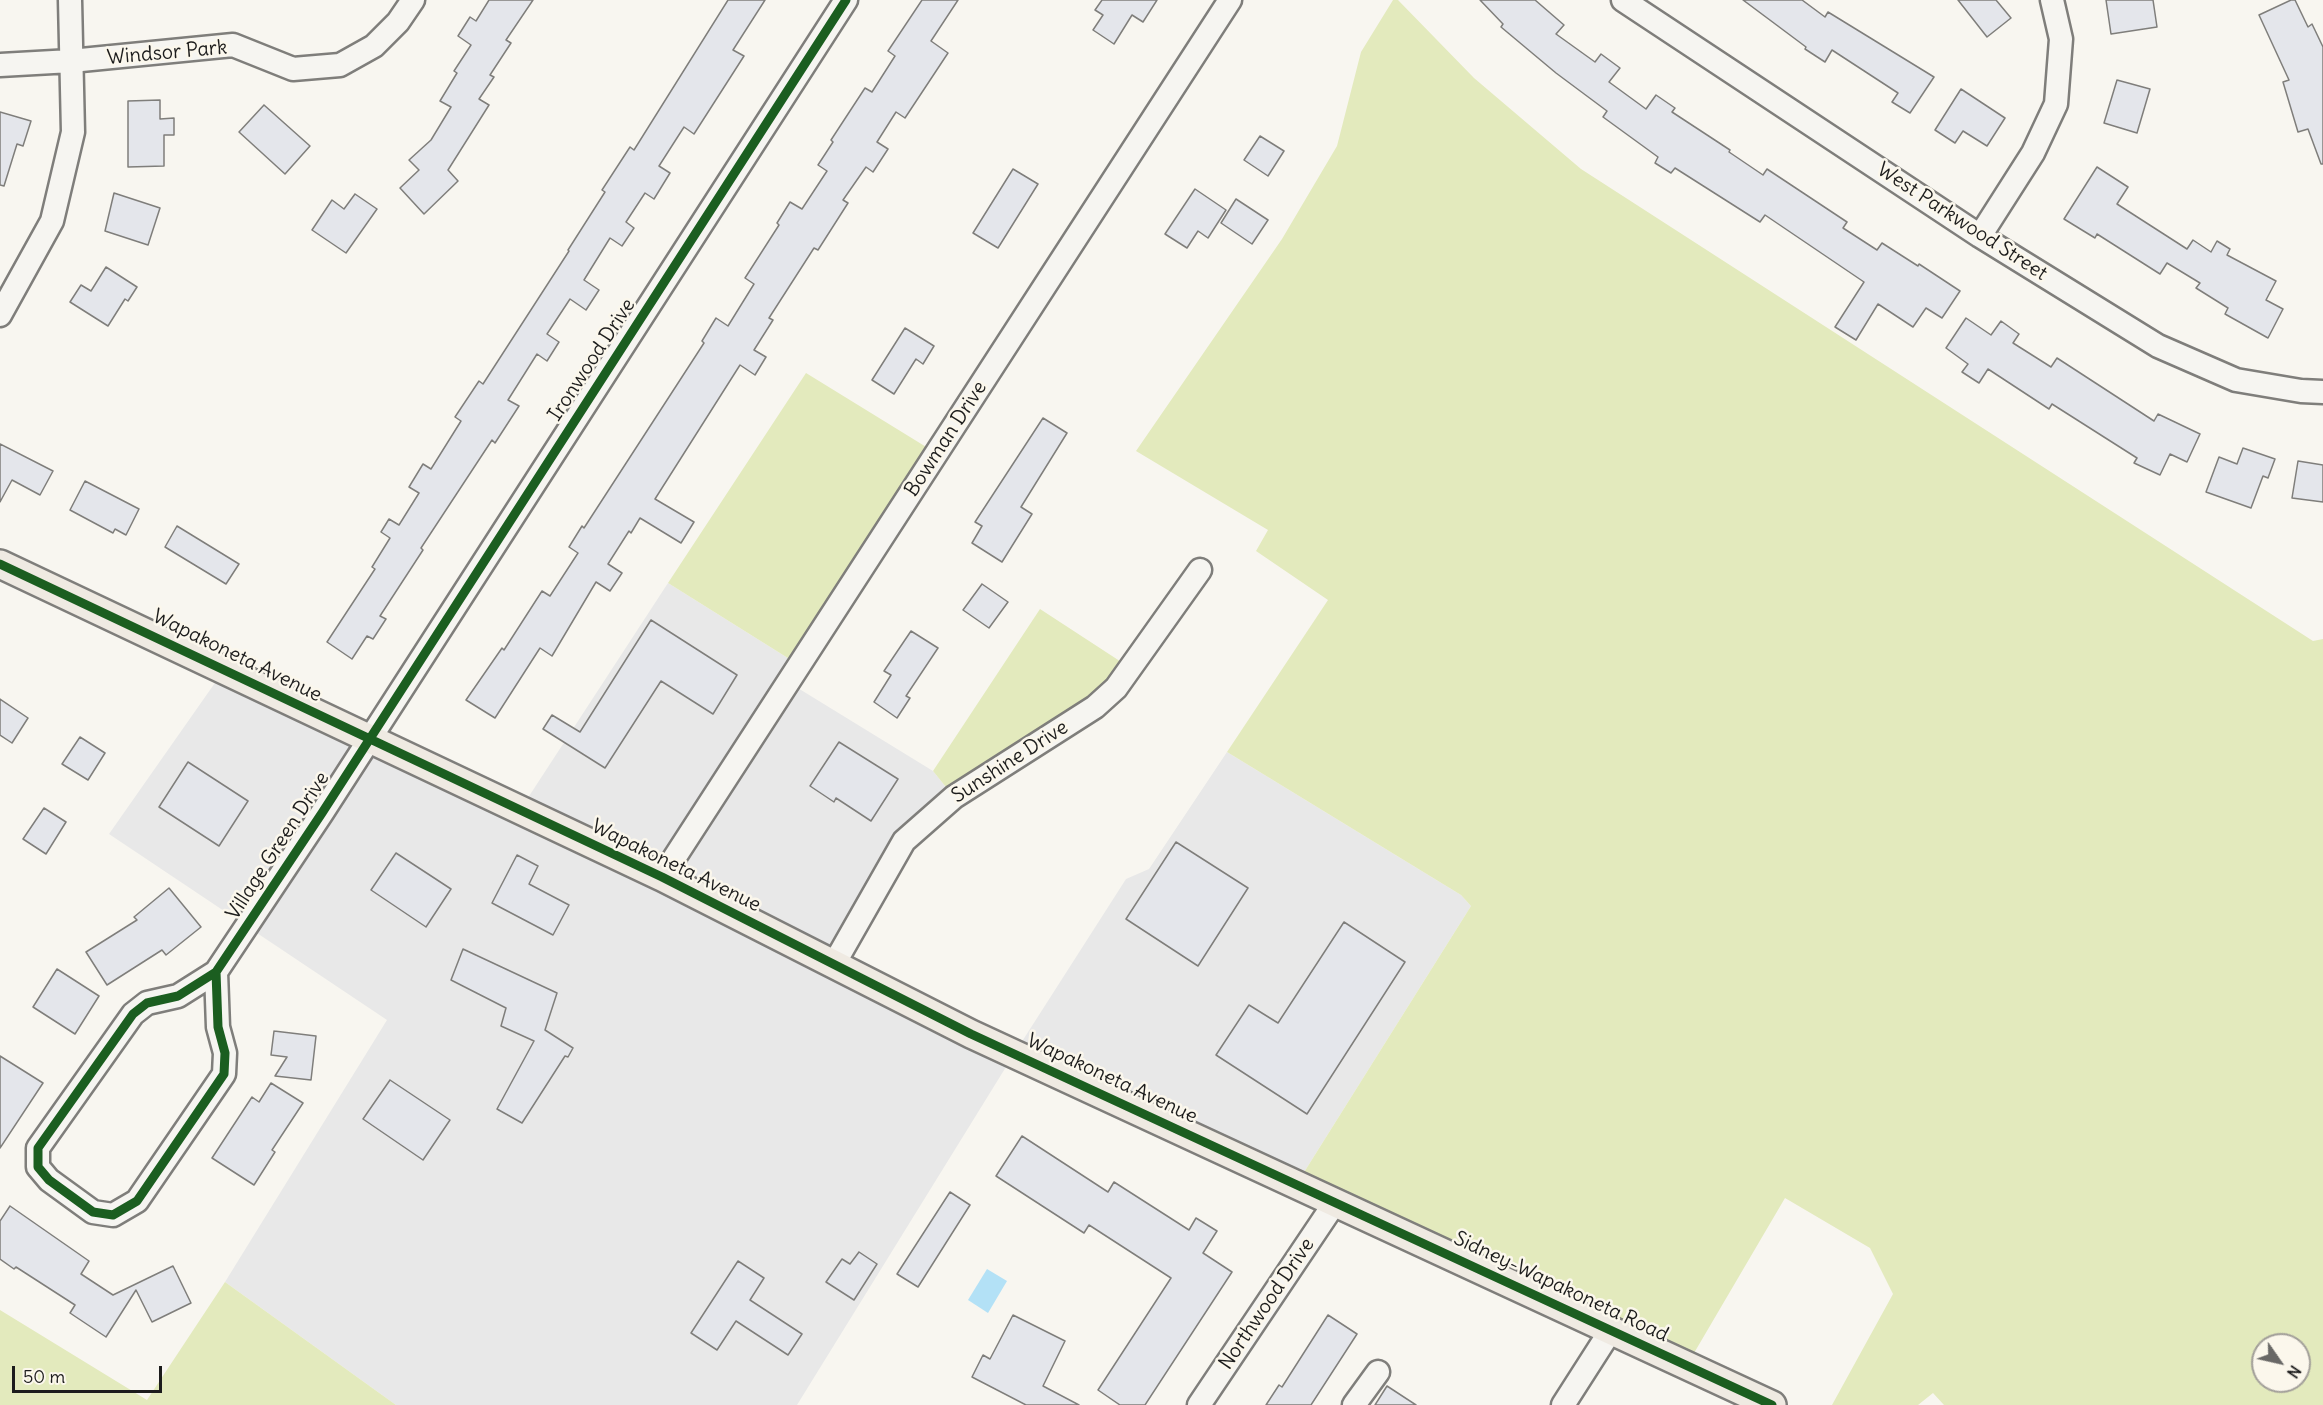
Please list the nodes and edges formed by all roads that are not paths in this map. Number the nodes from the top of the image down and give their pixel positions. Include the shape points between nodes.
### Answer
1 (70, 0) edge
2 (413, 0) edge
3 (846, 0) edge
4 (1230, 0) edge
5 (1623, 0) edge
6 (2052, 0) edge
7 (71, 62) junction
8 (0, 65) edge
9 (1980, 236) junction
10 (0, 315) edge
11 (2323, 392) edge
12 (0, 564) edge
13 (1200, 570) dead end
14 (369, 739) junction
15 (662, 877) junction
16 (834, 964) junction
17 (216, 972) junction
18 (1334, 1204) junction
19 (1611, 1330) junction
20 (1378, 1372) dead end
21 (1200, 1405) edge
22 (1354, 1405) edge
23 (1563, 1405) edge
24 (1772, 1405) edge

1 - 7 street
2 - 7 street, Windsor Park via 374,46 340,65 294,69 233,45
3 - 14 street, Ironwood Drive
4 - 15 street, Bowman Drive
5 - 9 street, West Parkwood Street
6 - 9 street via 2061,39 2056,104 2033,153
7 - 8 street, Windsor Park
7 - 10 street via 73,132 52,221
9 - 11 street, West Parkwood Street via 2158,346 2236,380
12 - 14 main road, Wapakoneta Avenue
13 - 16 street, Sunshine Drive via 1116,688 1095,707 954,797 904,841
14 - 15 main road, Wapakoneta Avenue
14 - 17 street, Village Green Drive
15 - 16 main road, Wapakoneta Avenue
16 - 18 main road, Wapakoneta Avenue via 971,1034
17 - 17 street, Village Green Drive via 178,996 147,1003 133,1014 38,1148 38,1167 49,1180 93,1212 113,1215 137,1201 224,1074
18 - 19 main road, Sidney-Wapakoneta Road
18 - 21 street, Northwood Drive
19 - 23 street
19 - 24 main road, Sidney-Wapakoneta Road
20 - 22 street

